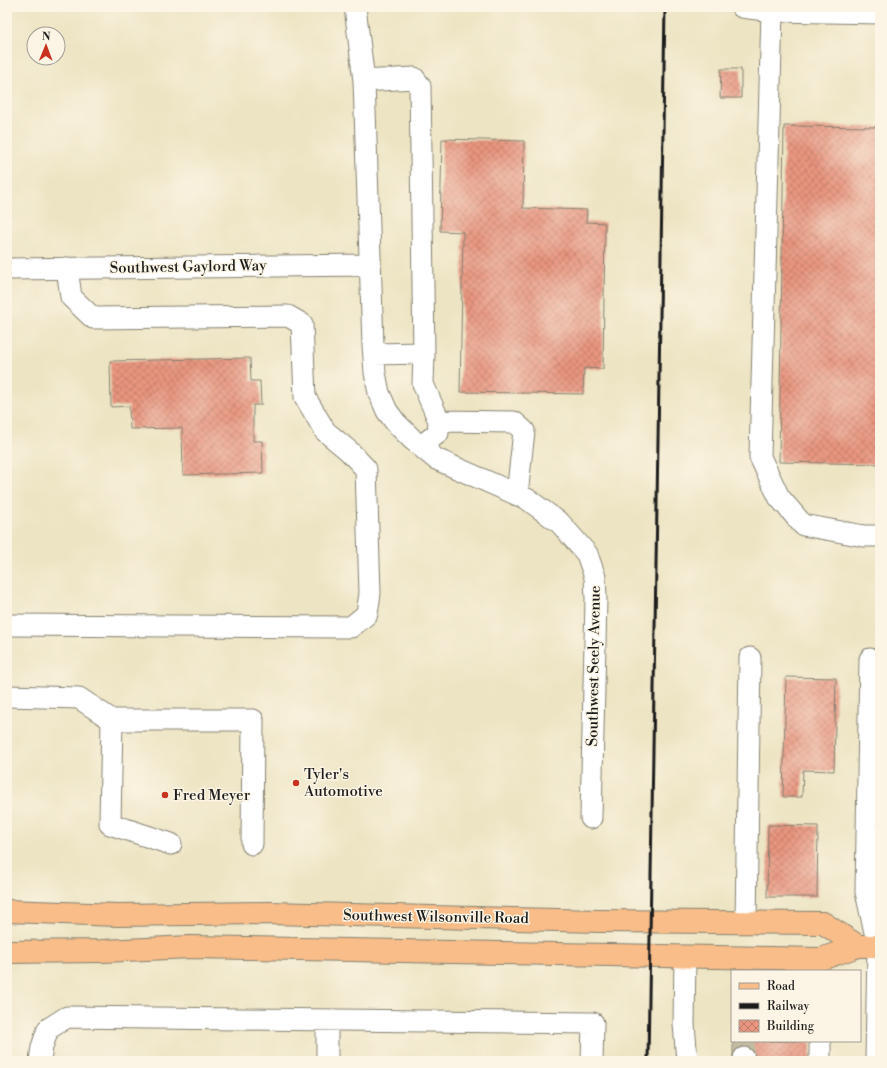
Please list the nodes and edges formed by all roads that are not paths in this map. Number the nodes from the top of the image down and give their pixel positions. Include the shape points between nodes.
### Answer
1 (355, 7) edge
2 (742, 7) edge
3 (772, 11) junction
4 (880, 13) edge
5 (364, 81) junction
6 (370, 265) junction
7 (67, 268) junction
8 (7, 269) edge
9 (424, 353) junction
10 (374, 354) junction
11 (439, 421) junction
12 (421, 446) junction
13 (517, 495) junction
14 (880, 536) edge
15 (7, 625) edge
16 (750, 658) dead end
17 (870, 659) dead end
18 (7, 696) edge
19 (112, 720) junction
20 (874, 798) edge
21 (591, 818) dead end
22 (171, 844) dead end
23 (252, 844) dead end
24 (7, 911) edge
25 (746, 922) junction
26 (872, 946) edge
27 (7, 952) edge
28 (685, 957) junction
29 (327, 1020) junction
30 (820, 1042) edge
31 (40, 1061) edge
32 (326, 1061) edge
33 (592, 1061) edge
34 (687, 1061) edge
35 (820, 1061) edge
36 (876, 1061) edge

1 - 5 street, Southwest Seely Avenue
2 - 3 street
3 - 4 street
3 - 14 street via 760,457 779,497 803,525 864,536
5 - 6 street, Southwest Seely Avenue
5 - 9 street via 414,78 420,86
6 - 7 street, Southwest Gaylord Way
6 - 10 street, Southwest Seely Avenue
7 - 8 street, Southwest Gaylord Way
7 - 15 street via 71,297 93,318 288,316 302,324 305,397 325,431 366,469 370,593 367,614 350,628
9 - 10 street
9 - 11 street via 423,384
10 - 12 street, Southwest Seely Avenue via 379,393 387,411
11 - 12 street via 438,433
11 - 13 street via 514,422 524,431
12 - 13 street, Southwest Seely Avenue via 436,459
13 - 21 street, Southwest Seely Avenue via 527,499 560,523 587,554 594,577 596,599
16 - 25 street
17 - 20 street
18 - 19 street via 79,698
19 - 22 street via 110,824
19 - 23 street via 253,720
20 - 26 street via 866,892
24 - 25 main road, Southwest Wilsonville Road via 117,915 261,913
25 - 26 main road, Southwest Wilsonville Road via 823,923
26 - 28 main road via 821,959
26 - 36 street
27 - 28 main road via 191,947
28 - 34 street via 684,1024
29 - 31 street via 67,1017 48,1029
29 - 32 street
29 - 33 street via 593,1023
30 - 35 street

